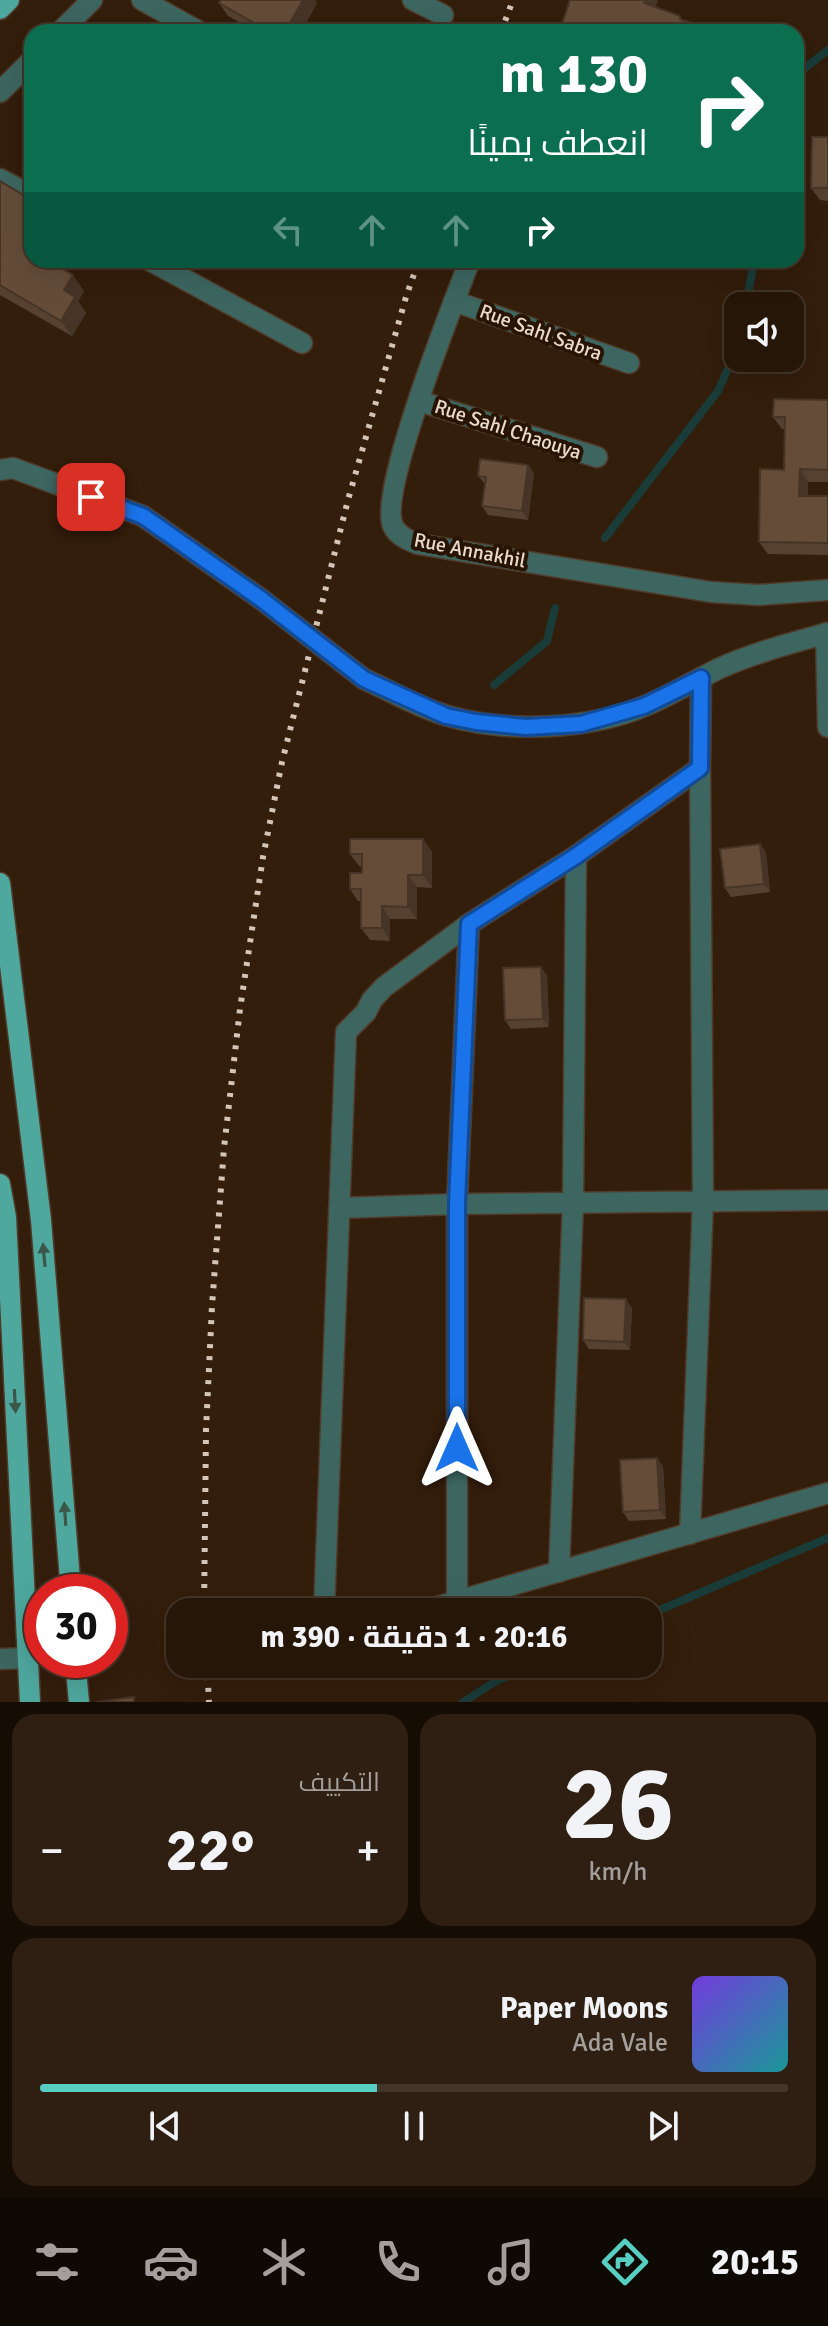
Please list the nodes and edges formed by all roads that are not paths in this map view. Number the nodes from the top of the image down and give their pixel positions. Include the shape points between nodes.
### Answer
1 (9, 0) edge
2 (92, 0) edge
3 (142, 0) edge
4 (413, 0) edge
5 (0, 9) edge
6 (443, 15) dead end
7 (68, 24) edge
8 (186, 24) edge
9 (24, 70) edge
10 (0, 92) edge
11 (0, 179) edge
12 (24, 192) edge
13 (164, 268) edge
14 (467, 268) edge
15 (454, 301) junction
16 (302, 343) dead end
17 (629, 363) dead end
18 (419, 401) junction
19 (597, 457) dead end
20 (0, 470) edge
21 (828, 590) edge
22 (827, 633) edge
23 (701, 678) junction
24 (828, 727) edge
25 (700, 768) junction
26 (576, 856) junction
27 (0, 883) edge
28 (469, 924) junction
29 (0, 1184) edge
30 (703, 1200) junction
31 (828, 1200) edge
32 (573, 1202) junction
33 (457, 1204) junction
34 (339, 1208) junction
35 (828, 1493) edge
36 (690, 1534) junction
37 (559, 1572) junction
38 (70, 1574) edge
39 (24, 1578) edge
40 (325, 1598) edge
41 (457, 1598) edge
42 (468, 1598) edge
43 (24, 1658) edge
44 (0, 1659) edge
45 (29, 1678) edge
46 (77, 1678) edge
47 (30, 1702) edge
48 (79, 1702) edge

1 - 5 main road
2 - 7 street
3 - 8 street
4 - 6 street
9 - 10 street
11 - 12 street
13 - 16 street
14 - 15 street, Rue Annakhil
15 - 17 street, Rue Sahl Sabra
15 - 18 street, Rue Annakhil
18 - 19 street, Rue Sahl Chaouya
18 - 21 street, Rue Annakhil via 390,506 392,524 406,539 711,592
20 - 23 street, bridge via 13,468 143,516 364,679 446,716 526,727 581,724 644,706
22 - 23 street via 778,646
22 - 24 street
23 - 25 street
25 - 26 street
25 - 30 street
26 - 28 street
26 - 32 street
38 -> 27 main road via 41,1220
28 - 33 street
28 - 34 street via 384,987 346,1032
29 -> 39 main road
30 - 31 street
30 - 32 street
30 - 36 street
32 - 33 street
32 - 37 street
33 - 34 street
33 - 41 street
34 - 40 street
35 - 36 street
36 - 37 street
37 - 42 street
43 - 44 street
45 - 47 main road
46 - 48 main road

